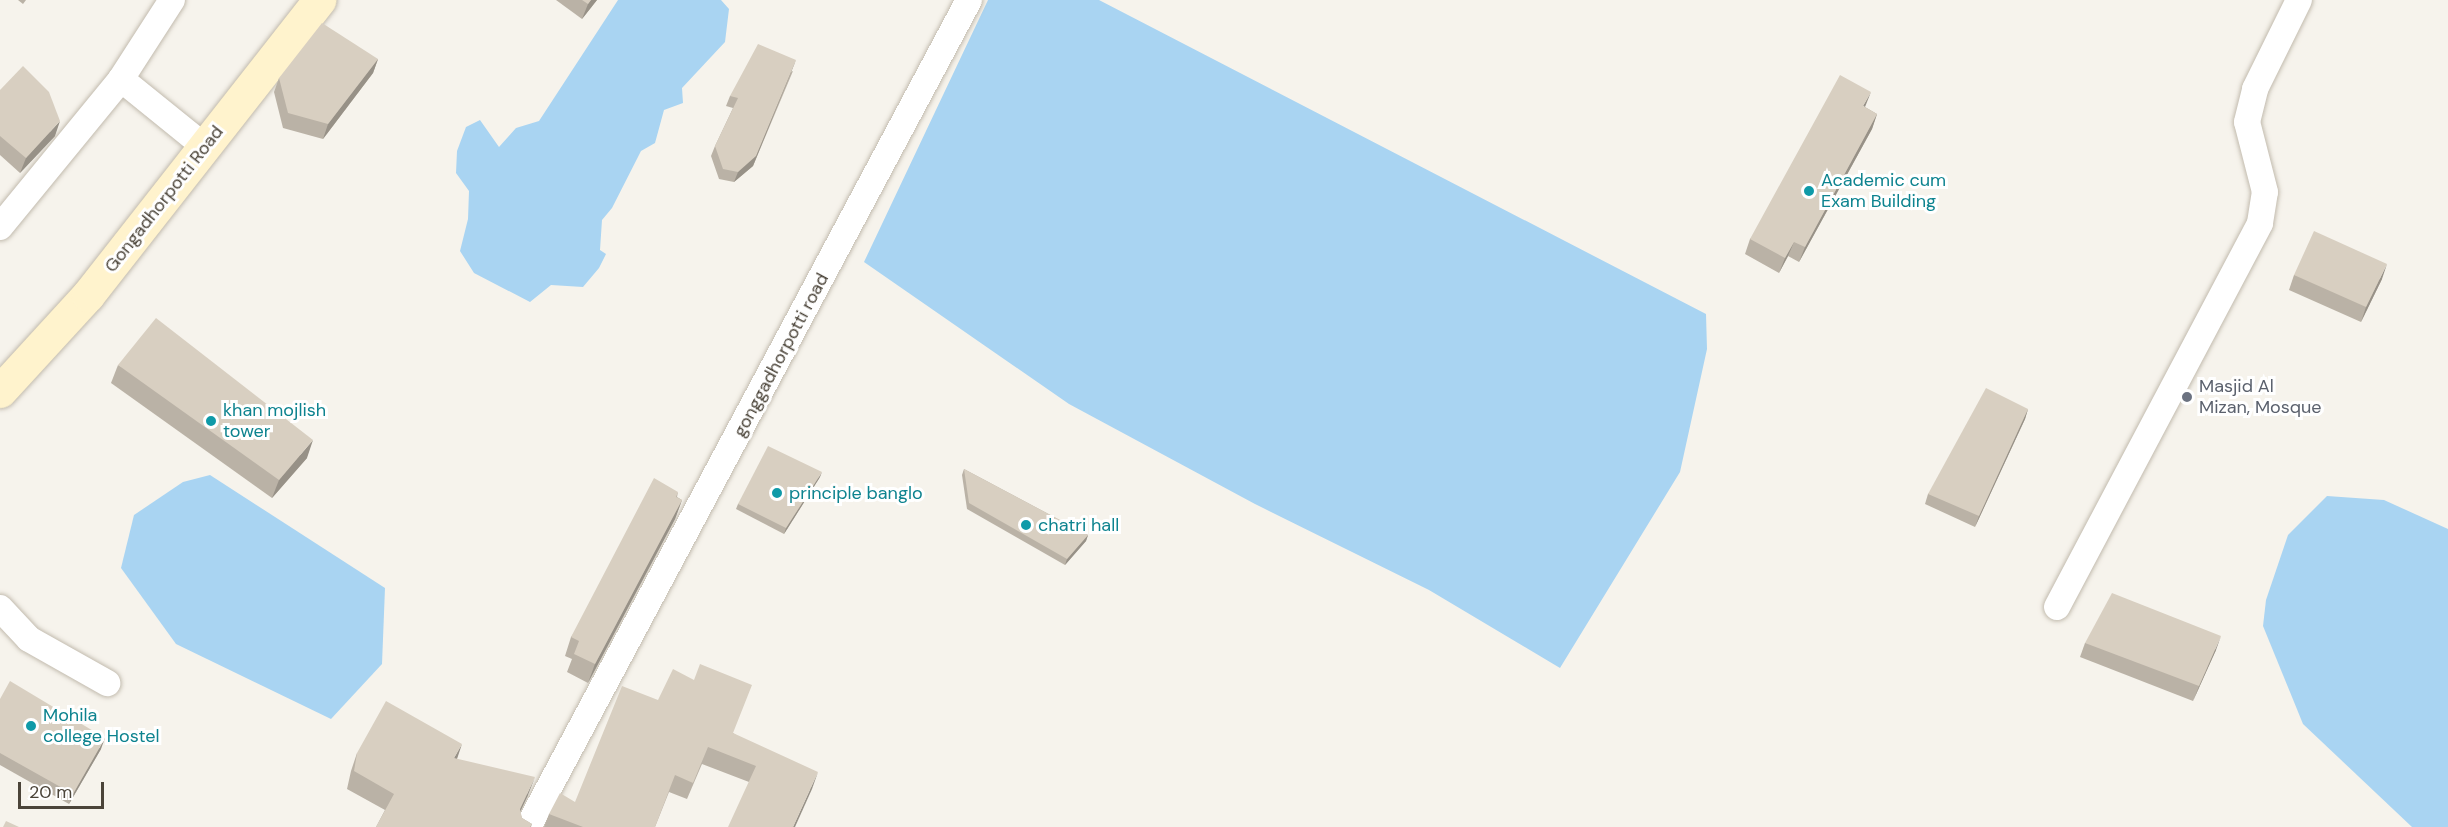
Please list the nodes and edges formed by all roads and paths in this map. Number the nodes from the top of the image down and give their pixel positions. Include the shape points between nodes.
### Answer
1 (172, 0) edge
2 (320, 0) edge
3 (969, 0) edge
4 (2299, 0) edge
5 (126, 83) junction
6 (193, 138) junction
7 (0, 227) edge
8 (0, 391) edge
9 (0, 608) edge
10 (2057, 608) dead end
11 (107, 683) dead end
12 (528, 827) edge

1 - 5 street
2 - 6 street, Gongadhorpotti Road
3 - 12 street, gonggadhorpotti road
4 - 10 street via 2255,89 2247,122 2265,192 2260,223
5 - 6 street
5 - 7 street
6 - 8 street, Gongadhorpotti Road via 88,295
9 - 11 street via 29,639

